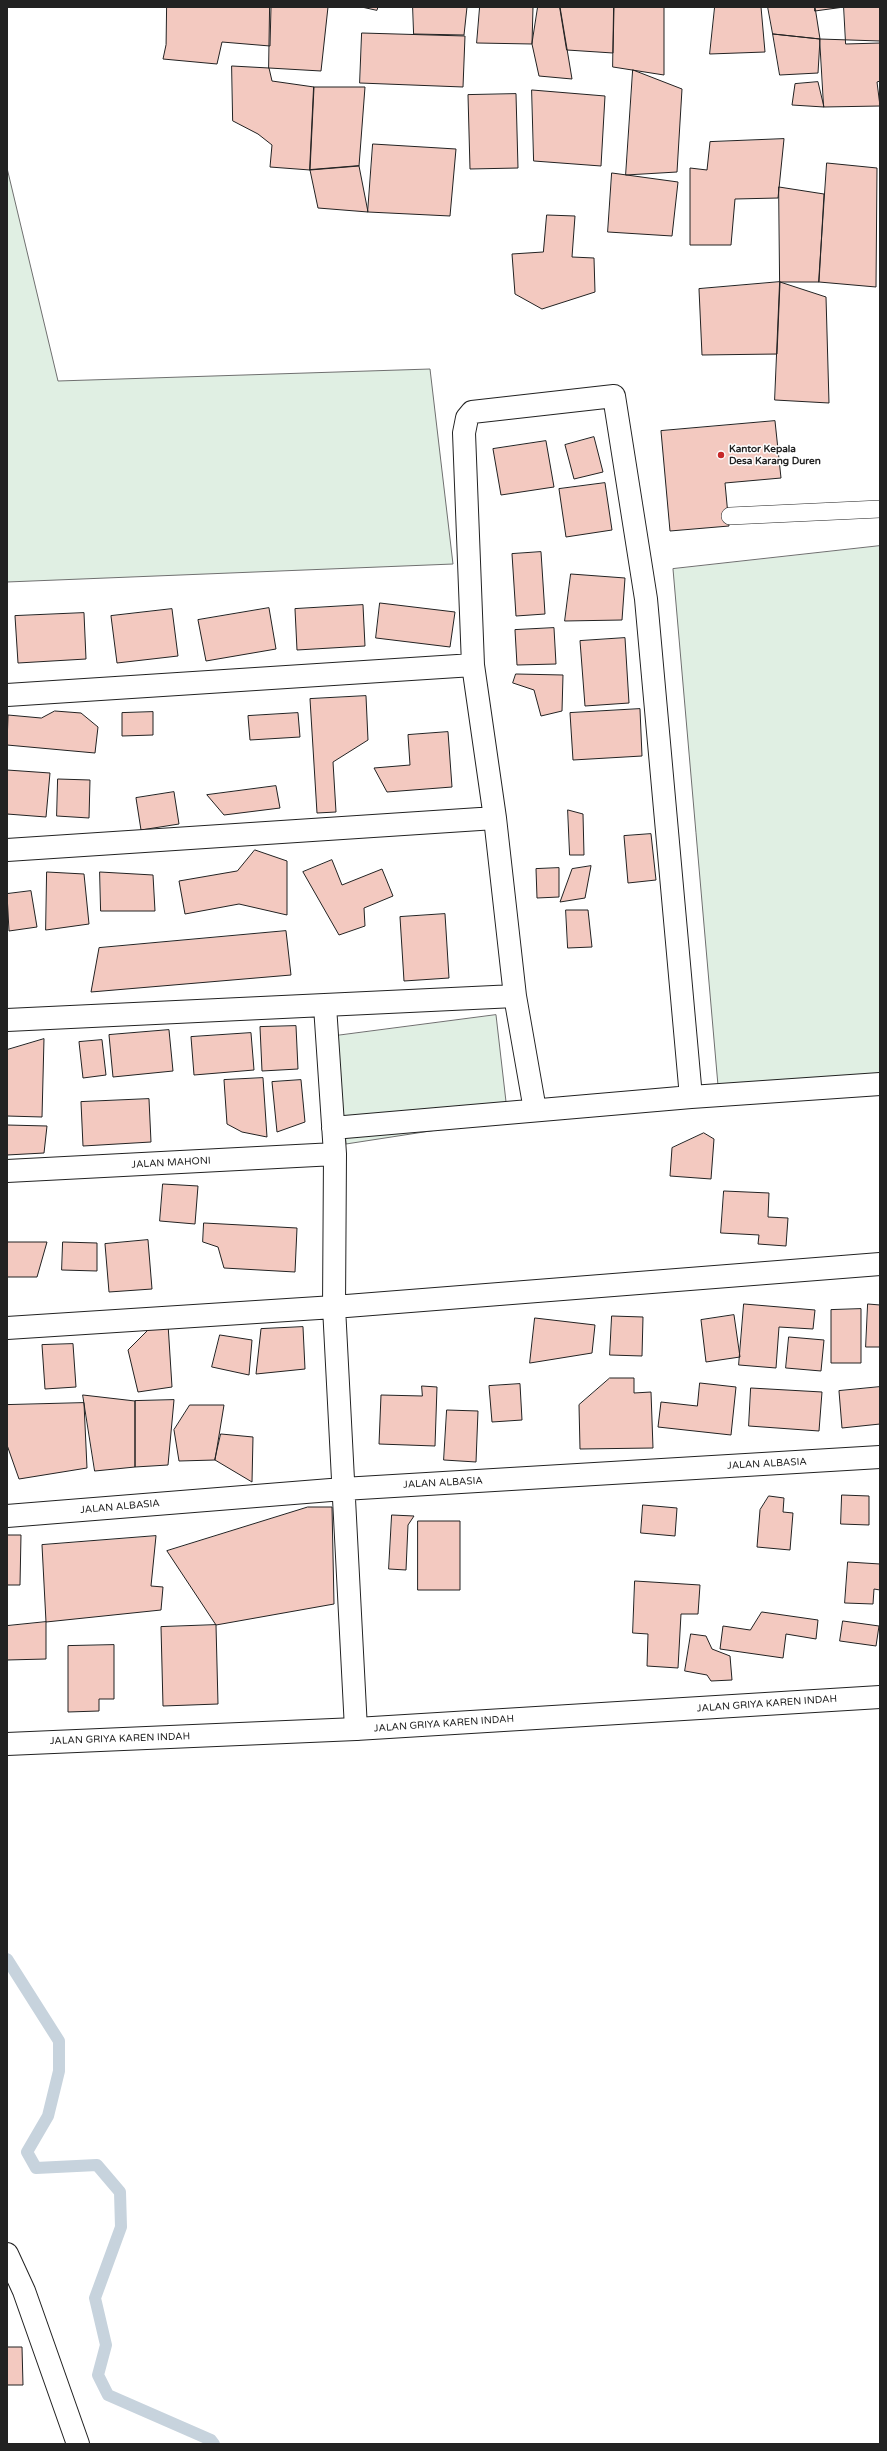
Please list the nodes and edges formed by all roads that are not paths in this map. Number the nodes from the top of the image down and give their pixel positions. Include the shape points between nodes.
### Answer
1 (880, 509) edge
2 (730, 516) dead end
3 (473, 665) junction
4 (7, 694) edge
5 (496, 818) junction
6 (7, 850) edge
7 (515, 996) junction
8 (325, 1006) junction
9 (7, 1020) edge
10 (880, 1084) edge
11 (692, 1097) junction
12 (535, 1110) junction
13 (333, 1128) junction
14 (335, 1154) junction
15 (7, 1171) edge
16 (880, 1264) edge
17 (334, 1307) junction
18 (7, 1328) edge
19 (880, 1458) edge
20 (343, 1489) junction
21 (7, 1516) edge
22 (880, 1697) edge
23 (356, 1729) junction
24 (7, 1744) edge
25 (7, 2254) edge
26 (16, 2291) edge
27 (78, 2444) edge

1 - 2 lane
3 - 4 street
3 - 5 street
3 - 11 street via 463,449 467,418 472,412 614,396 646,599
5 - 6 street
5 - 7 street
7 - 8 street
7 - 12 street
8 - 9 street
8 - 13 street
10 - 11 street
11 - 12 street
12 - 13 street
13 - 14 street
14 - 15 street, JALAN MAHONI
14 - 17 street
16 - 17 street
17 - 18 street
17 - 20 street
19 - 20 street, JALAN ALBASIA
20 - 21 street, JALAN ALBASIA
20 - 23 street
22 - 23 street, JALAN GRIYA KAREN INDAH
23 - 24 street, JALAN GRIYA KAREN INDAH
25 - 26 street
26 - 27 street

